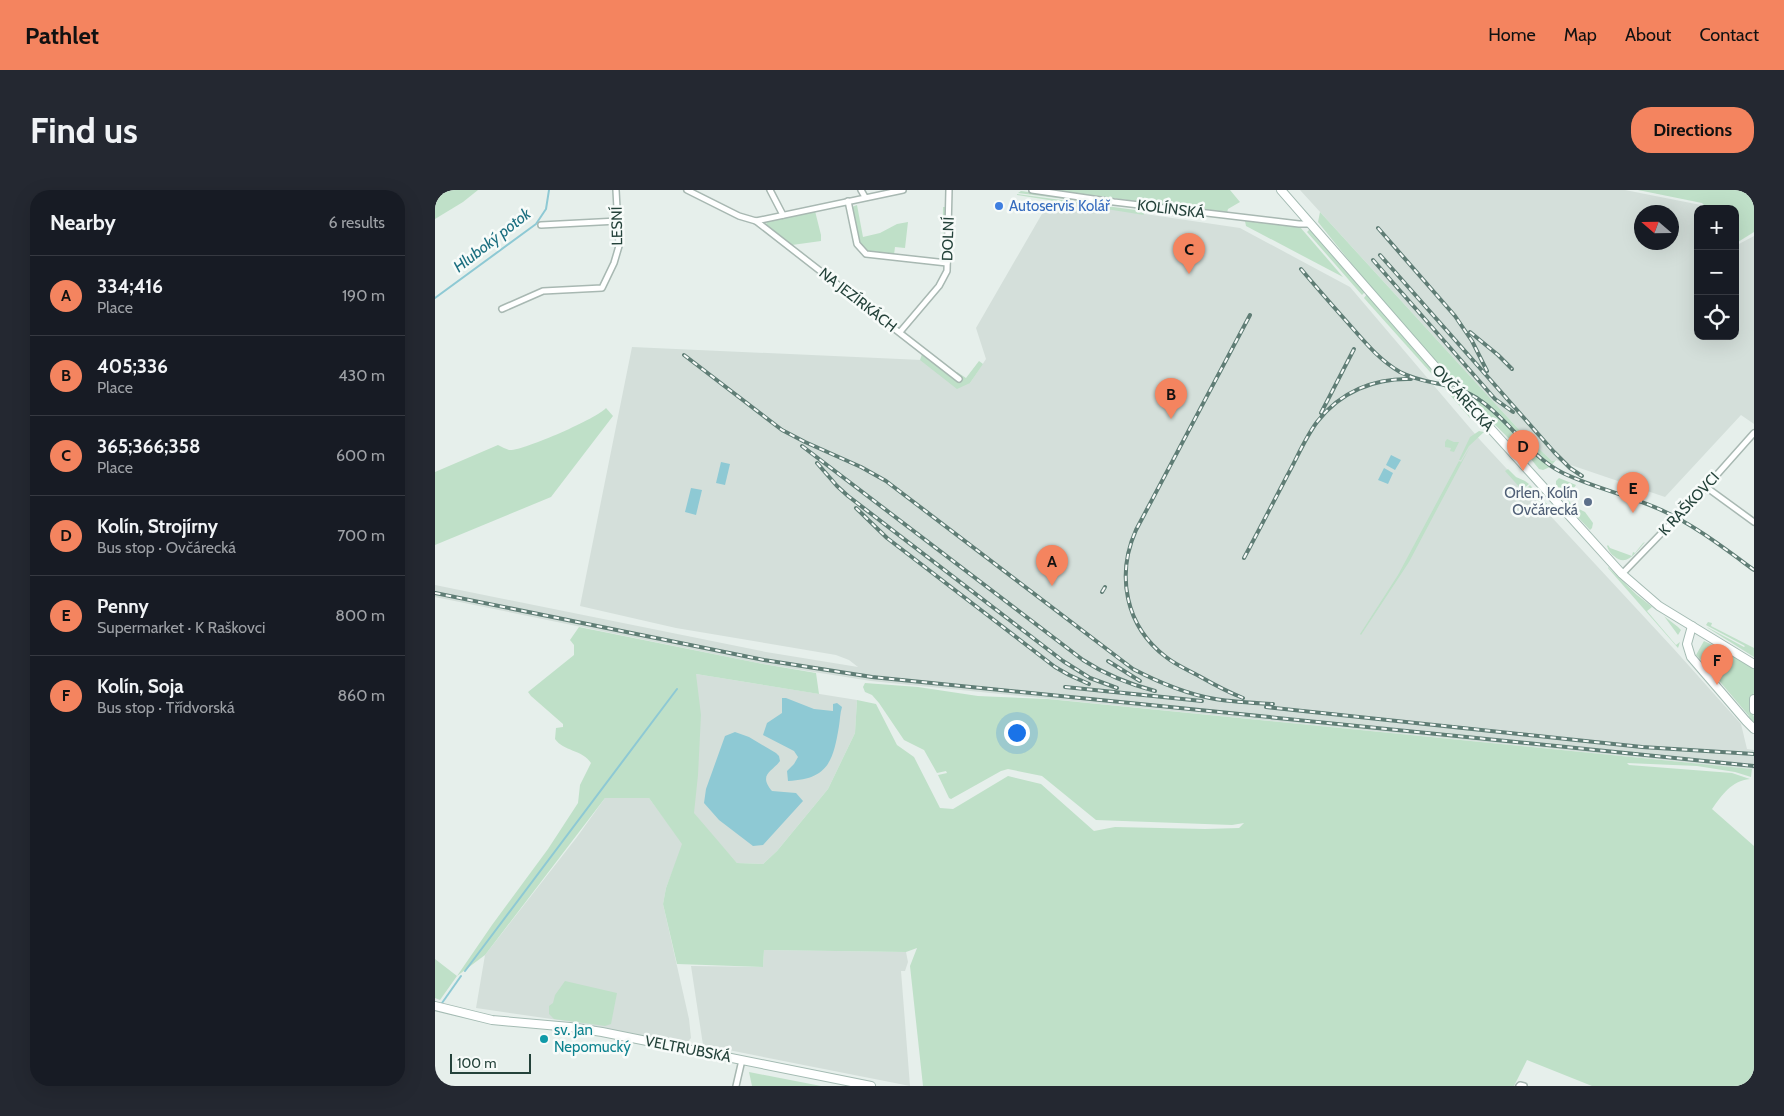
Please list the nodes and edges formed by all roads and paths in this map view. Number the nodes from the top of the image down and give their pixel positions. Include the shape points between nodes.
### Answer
1 (616, 190) edge
2 (687, 190) edge
3 (770, 190) edge
4 (861, 190) edge
5 (903, 190) edge
6 (949, 190) edge
7 (1032, 190) edge
8 (1281, 190) edge
9 (865, 198) junction
10 (848, 201) junction
11 (783, 215) junction
12 (618, 221) junction
13 (756, 221) junction
14 (1311, 224) junction
15 (541, 225) dead end
16 (947, 263) junction
17 (501, 309) dead end
18 (900, 332) junction
19 (959, 379) dead end
20 (1754, 434) edge
21 (1706, 487) junction
22 (1754, 522) edge
23 (1622, 574) junction
24 (1693, 626) junction
25 (1754, 664) edge
26 (1754, 699) edge
27 (1754, 710) edge
28 (1754, 729) edge
29 (435, 1006) edge
30 (742, 1060) junction
31 (736, 1086) edge
32 (871, 1086) edge
33 (1519, 1086) edge
34 (1524, 1086) edge

1 - 12 street, LESNÍ
2 - 13 street
3 - 11 street
4 - 9 street
5 - 9 street
6 - 16 street, DOLNÍ
7 - 14 street, KOLÍNSKÁ
8 - 14 main road, OVČÁRECKÁ
9 - 10 street
10 - 11 street
10 - 16 street via 857,244 866,254
11 - 13 street
12 - 15 street
12 - 17 street, LESNÍ via 619,246 601,288 543,290
13 - 18 street, NA JEZÍRKÁCH
14 - 23 main road, OVČÁRECKÁ
16 - 18 street, DOLNÍ via 947,271 939,286
18 - 19 street, NA JEZÍRKÁCH
20 - 21 street, K RAŠKOVCI
21 - 22 street
21 - 23 street, K RAŠKOVCI
23 - 24 main road, OVČÁRECKÁ via 1644,594
24 - 25 main road, OVČÁRECKÁ
24 - 28 main road via 1687,644 1691,657
26 - 27 main road
29 - 30 main road, VELTRUBSKÁ via 492,1020 586,1029
30 - 31 street
30 - 32 main road, VELTRUBSKÁ
33 - 34 street

